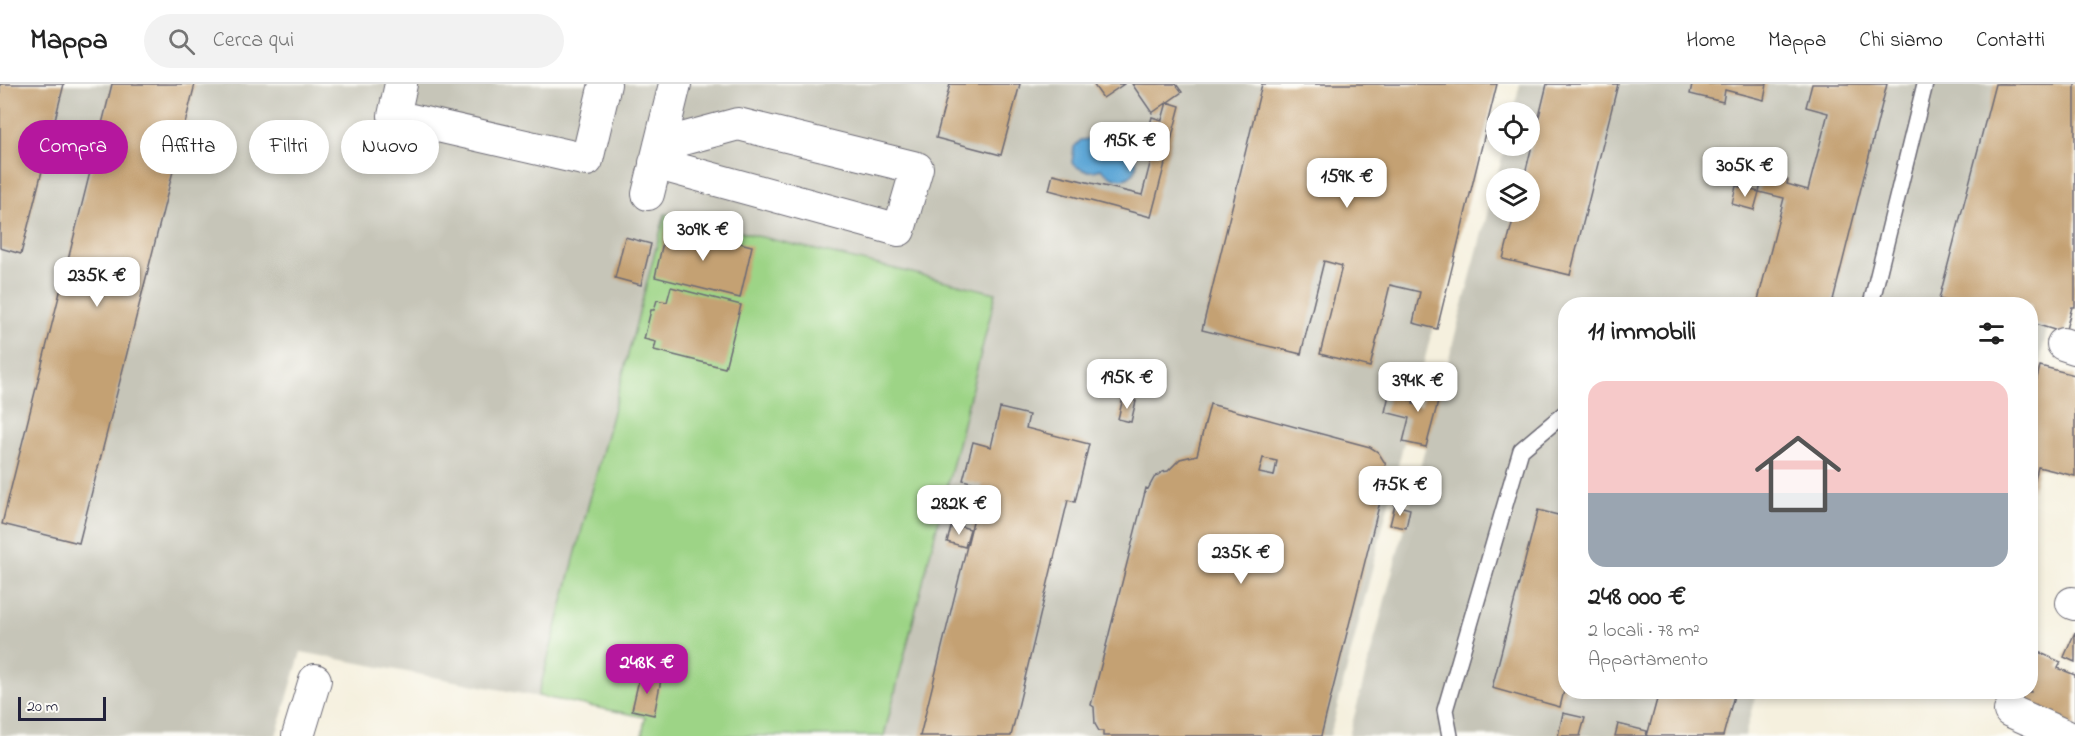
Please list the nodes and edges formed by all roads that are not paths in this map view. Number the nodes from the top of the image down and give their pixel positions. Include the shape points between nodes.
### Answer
1 (401, 84) edge
2 (605, 84) edge
3 (675, 84) edge
4 (1926, 84) edge
5 (658, 154) junction
6 (648, 194) dead end
7 (1872, 297) edge
8 (1558, 419) edge
9 (315, 680) dead end
10 (2010, 711) dead end
11 (298, 736) edge
12 (1450, 736) edge
13 (2066, 736) edge

1 - 2 street via 394,116 587,160
3 - 5 street
4 - 7 lane
5 - 5 street via 899,230 917,168 738,124
5 - 6 street
8 - 12 lane via 1521,450 1445,710
9 - 11 street
10 - 13 street

